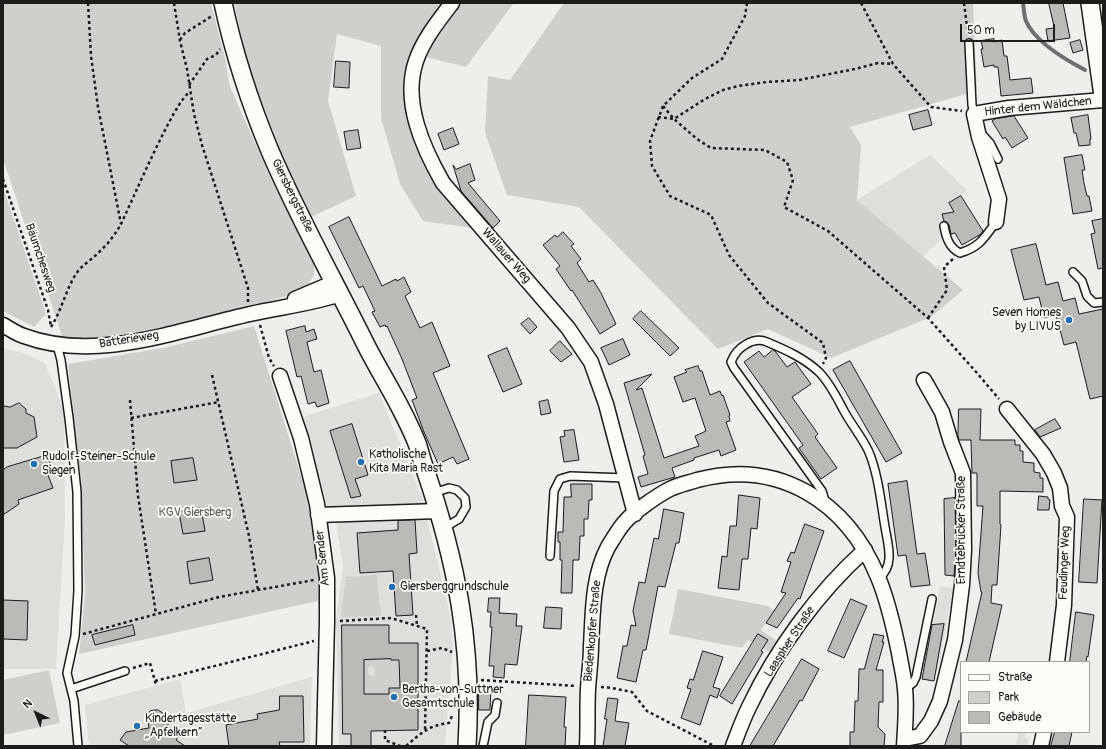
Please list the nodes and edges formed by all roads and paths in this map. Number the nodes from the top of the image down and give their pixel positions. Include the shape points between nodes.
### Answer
1 (88, 3) edge
2 (174, 3) edge
3 (452, 3) edge
4 (747, 3) edge
5 (861, 3) edge
6 (964, 3) edge
7 (1090, 3) edge
8 (224, 6) edge
9 (230, 31) junction
10 (180, 41) junction
11 (969, 43) joint
12 (893, 64) junction
13 (189, 85) junction
14 (190, 92) junction
15 (1103, 96) edge
16 (1103, 100) edge
17 (663, 106) junction
18 (974, 114) junction
19 (658, 117) junction
20 (674, 119) junction
21 (977, 128) junction
22 (998, 159) dead end
23 (3, 178) edge
24 (996, 222) joint
25 (121, 224) junction
26 (944, 226) dead end
27 (944, 267) dead end
28 (1073, 272) dead end
29 (248, 288) dead end
30 (338, 288) junction
31 (1103, 302) edge
32 (257, 313) junction
33 (928, 318) junction
34 (3, 325) edge
35 (51, 327) junction
36 (57, 345) junction
37 (826, 358) dead end
38 (212, 374) dead end
39 (280, 376) joint
40 (924, 380) dead end
41 (130, 400) dead end
42 (219, 402) junction
43 (1007, 409) joint
44 (131, 418) junction
45 (626, 478) junction
46 (433, 493) junction
47 (826, 504) junction
48 (439, 511) junction
49 (639, 511) junction
50 (318, 515) junction
51 (444, 528) junction
52 (865, 550) junction
53 (550, 556) dead end
54 (327, 578) junction
55 (879, 578) junction
56 (258, 590) junction
57 (932, 599) dead end
58 (156, 614) junction
59 (416, 615) dead end
60 (327, 621) junction
61 (416, 626) junction
62 (75, 636) junction
63 (327, 638) junction
64 (427, 651) junction
65 (457, 653) dead end
66 (1057, 661) edge
67 (125, 670) joint
68 (155, 681) junction
69 (482, 681) dead end
70 (156, 685) dead end
71 (573, 686) dead end
72 (612, 688) dead end
73 (71, 689) junction
74 (905, 689) junction
75 (496, 703) dead end
76 (452, 716) dead end
77 (385, 730) dead end
78 (425, 730) junction
79 (1044, 733) edge
80 (904, 742) edge
81 (78, 746) edge
82 (324, 746) edge
83 (400, 746) edge
84 (406, 746) edge
85 (467, 746) edge
86 (483, 746) edge
87 (587, 746) edge
88 (714, 746) edge
89 (733, 746) edge
90 (1041, 746) edge

1 - 25 path via 91,56 98,107
2 - 10 path
3 - 45 street, Wallauer Weg via 425,42 416,61 412,91 413,111 418,128 443,183 568,328 591,362 606,404
4 - 17 path via 745,16 722,60 692,78
5 - 12 path
6 - 11 path
7 - 15 street
8 - 9 street, Giersbergstraße
8 - 10 path via 185,33
9 - 13 path via 222,38 218,52 207,59
9 - 30 street, Giersbergstraße via 244,81 271,152 290,196
10 - 13 path
11 - 18 lane
12 - 18 path via 931,107
12 - 20 path via 878,63 799,80 738,86 705,99
13 - 14 path
14 - 25 path via 180,102 162,136
14 - 29 path via 202,145
16 - 18 street, Hinter dem Wäldchen via 1009,108
17 - 19 path
17 - 20 path
18 - 21 street, Hinter dem Wäldchen
19 - 20 path
19 - 37 path via 650,141 652,166 670,196 711,215 729,254 768,303 823,343
20 - 33 path via 712,148 766,150 787,162 793,180 784,206 828,232
21 - 22 lane via 990,143
21 - 24 street, Hinter dem Wäldchen via 999,199
23 - 35 path, Bäumchesweg via 48,310
24 - 26 lane, Hinter dem Wäldchen via 979,244 960,253 954,250
25 - 35 path via 113,237 77,273
27 - 33 path via 947,290
28 - 31 lane via 1082,281 1087,296 1094,303
30 - 32 street, Batterieweg via 301,305
30 - 46 street, Giersbergstraße via 384,380 392,417 399,432 424,466
32 - 36 street, Batterieweg via 132,342 105,346
32 - 39 path via 269,358
33 - 43 path
34 - 36 street, Batterieweg via 22,336
35 - 36 path, Bäumchesweg
36 - 62 lane via 69,418 76,492 78,591
38 - 42 path
39 - 50 street, Am Sender via 301,438
40 - 80 street, Erndtebrücker Straße via 942,412 963,473 964,550 955,640 940,702 920,736
41 - 44 path
42 - 44 path
42 - 56 path via 249,536
43 - 66 street, Feudinger Weg via 1050,466 1060,488 1062,506 1067,517 1064,605
44 - 58 path via 138,496
45 - 49 street, Wallauer Weg
45 - 53 lane via 570,476 560,479 554,491
46 - 48 street, Giersbergstraße
46 - 51 lane via 449,488 457,490 465,498 466,507 459,519
47 - 49 street, Biedenkopfer Straße via 804,490 769,477 719,475 670,489
47 - 52 street, Biedenkopfer Straße via 847,524
47 - 55 lane via 822,491 731,362 740,348 752,341 762,340 798,356 819,372 828,382 868,450 875,474 890,557 885,573
48 - 50 street
48 - 51 street, Giersbergstraße
49 - 87 street, Biedenkopfer Straße via 625,522 608,548 599,570 593,602
50 - 54 street, Am Sender
51 - 85 street, Giersbergstraße via 460,596 466,648 469,704
52 - 55 street, Biedenkopfer Straße
52 - 89 street, Laaspher Straße via 813,605 778,655 750,706
54 - 56 path
54 - 60 street, Am Sender
55 - 74 street, Biedenkopfer Straße via 895,633
56 - 58 path via 219,597
57 - 74 lane via 916,677
58 - 62 path
59 - 61 path
60 - 61 path via 391,618
60 - 63 street, Am Sender
61 - 64 path via 427,630
62 - 73 lane via 68,673
63 - 68 path
63 - 82 street, Am Sender
64 - 65 path via 442,648
64 - 78 path
67 - 68 path via 150,663
67 - 73 lane
68 - 70 path
69 - 71 path
72 - 88 path via 632,692 647,710
73 - 81 lane
74 - 80 street, Biedenkopfer Straße
75 - 86 lane via 495,715 488,722
76 - 78 path via 449,723 438,724
77 - 83 path via 385,740
78 - 84 path
79 - 90 street

